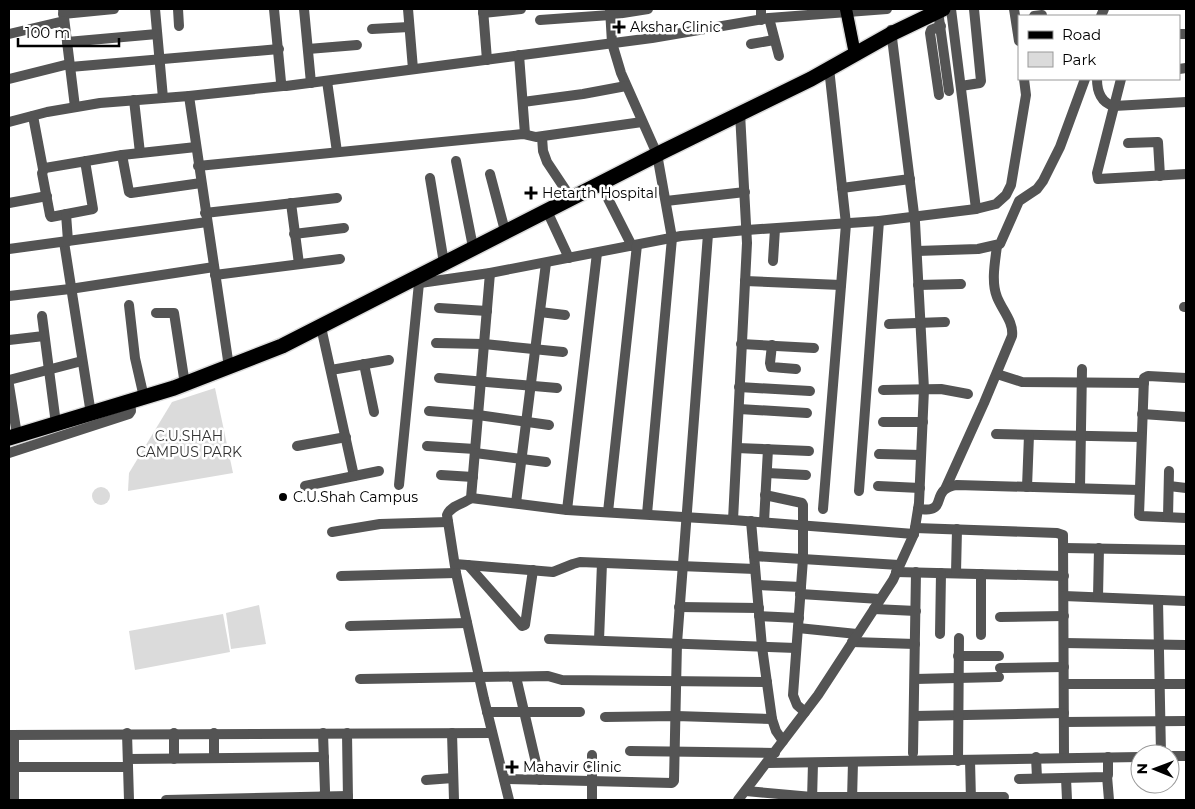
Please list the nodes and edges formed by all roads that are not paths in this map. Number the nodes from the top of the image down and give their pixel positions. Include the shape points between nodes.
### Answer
1 (114, 9) edge
2 (155, 9) edge
3 (178, 9) edge
4 (274, 9) edge
5 (304, 9) edge
6 (408, 9) edge
7 (521, 9) edge
8 (648, 9) edge
9 (762, 9) edge
10 (887, 9) edge
11 (974, 9) edge
12 (483, 11) edge
13 (846, 11) edge
14 (610, 12) edge
15 (941, 12) edge
16 (790, 13) edge
17 (63, 15) edge
18 (771, 16) edge
19 (1016, 16) edge
20 (540, 20) dead end
21 (179, 26) dead end
22 (409, 27) junction
23 (372, 29) dead end
24 (891, 32) junction
25 (9, 34) edge
26 (157, 34) junction
27 (1018, 37) edge
28 (774, 40) junction
29 (67, 42) junction
30 (612, 43) junction
31 (751, 44) dead end
32 (357, 45) dead end
33 (279, 49) junction
34 (308, 49) junction
35 (854, 51) junction
36 (519, 55) junction
37 (778, 56) dead end
38 (160, 60) junction
39 (487, 60) junction
40 (70, 65) junction
41 (829, 68) junction
42 (413, 69) junction
43 (9, 79) edge
44 (1024, 80) edge
45 (1085, 80) edge
46 (1098, 80) edge
47 (1122, 80) edge
48 (327, 81) junction
49 (311, 83) junction
50 (283, 86) junction
51 (626, 86) junction
52 (961, 86) junction
53 (949, 91) dead end
54 (939, 95) dead end
55 (189, 96) junction
56 (163, 98) junction
57 (134, 100) junction
58 (523, 102) junction
59 (1186, 102) edge
60 (1114, 106) junction
61 (75, 107) junction
62 (740, 113) junction
63 (33, 116) junction
64 (9, 122) edge
65 (642, 122) junction
66 (525, 134) junction
67 (542, 136) junction
68 (1128, 143) dead end
69 (196, 147) junction
70 (337, 152) junction
71 (656, 152) junction
72 (140, 153) junction
73 (122, 155) junction
74 (86, 161) junction
75 (456, 161) dead end
76 (198, 166) junction
77 (43, 169) junction
78 (490, 174) dead end
79 (1186, 174) edge
80 (1160, 176) junction
81 (430, 178) dead end
82 (910, 179) junction
83 (201, 183) junction
84 (600, 183) junction
85 (842, 188) junction
86 (744, 192) junction
87 (46, 196) junction
88 (570, 196) junction
89 (337, 198) dead end
90 (666, 201) junction
91 (9, 203) edge
92 (291, 203) junction
93 (996, 204) junction
94 (1016, 206) junction
95 (976, 210) junction
96 (547, 211) junction
97 (66, 214) junction
98 (206, 217) junction
99 (914, 217) junction
100 (879, 221) junction
101 (846, 224) junction
102 (504, 226) junction
103 (344, 228) dead end
104 (775, 228) junction
105 (747, 230) junction
106 (294, 234) junction
107 (708, 234) junction
108 (672, 238) junction
109 (66, 241) junction
110 (472, 242) junction
111 (634, 245) junction
112 (997, 246) junction
113 (9, 249) edge
114 (916, 251) junction
115 (597, 253) junction
116 (443, 256) junction
117 (569, 258) junction
118 (340, 259) dead end
119 (773, 261) dead end
120 (546, 263) junction
121 (299, 264) junction
122 (214, 271) junction
123 (490, 273) junction
124 (418, 280) junction
125 (745, 281) junction
126 (961, 284) dead end
127 (841, 285) junction
128 (918, 285) junction
129 (70, 289) junction
130 (9, 296) edge
131 (129, 306) dead end
132 (439, 308) dead end
133 (487, 311) junction
134 (540, 312) junction
135 (156, 313) dead end
136 (565, 315) dead end
137 (42, 316) dead end
138 (920, 322) junction
139 (945, 322) dead end
140 (889, 324) dead end
141 (322, 327) junction
142 (44, 336) junction
143 (9, 340) edge
144 (436, 343) dead end
145 (484, 344) junction
146 (741, 344) junction
147 (772, 345) junction
148 (814, 348) dead end
149 (535, 349) junction
150 (563, 352) dead end
151 (389, 360) dead end
152 (82, 361) junction
153 (364, 364) junction
154 (228, 365) junction
155 (49, 369) junction
156 (796, 369) dead end
157 (1082, 369) dead end
158 (331, 370) junction
159 (997, 374) junction
160 (184, 378) junction
161 (439, 378) dead end
162 (1186, 378) edge
163 (9, 380) edge
164 (481, 380) junction
165 (1082, 383) junction
166 (1144, 383) junction
167 (9, 385) edge
168 (531, 385) junction
169 (739, 387) junction
170 (557, 388) dead end
171 (924, 389) junction
172 (883, 390) dead end
173 (810, 391) dead end
174 (968, 394) dead end
175 (137, 397) junction
176 (738, 409) junction
177 (374, 412) dead end
178 (430, 412) dead end
179 (807, 413) dead end
180 (91, 414) junction
181 (1142, 414) junction
182 (478, 415) junction
183 (1186, 417) edge
184 (526, 422) junction
185 (883, 422) dead end
186 (923, 422) junction
187 (56, 424) junction
188 (549, 425) dead end
189 (996, 434) dead end
190 (1029, 435) junction
191 (1081, 436) junction
192 (13, 437) edge
193 (346, 437) junction
194 (1141, 437) junction
195 (297, 446) dead end
196 (427, 446) dead end
197 (737, 448) junction
198 (768, 449) junction
199 (475, 451) junction
200 (809, 451) dead end
201 (9, 453) edge
202 (879, 454) dead end
203 (922, 455) junction
204 (522, 459) junction
205 (546, 462) dead end
206 (379, 470) dead end
207 (1169, 471) dead end
208 (767, 473) junction
209 (442, 475) dead end
210 (806, 475) dead end
211 (354, 476) junction
212 (473, 477) junction
213 (400, 485) dead end
214 (305, 486) dead end
215 (878, 486) dead end
216 (1168, 486) junction
217 (946, 487) junction
218 (1027, 487) junction
219 (920, 488) junction
220 (1080, 488) junction
221 (1186, 488) edge
222 (1140, 490) junction
223 (860, 491) dead end
224 (766, 496) junction
225 (471, 498) junction
226 (516, 504) junction
227 (823, 509) dead end
228 (567, 510) junction
229 (918, 510) junction
230 (608, 512) junction
231 (647, 514) junction
232 (686, 517) junction
233 (1168, 517) junction
234 (1186, 518) edge
235 (733, 520) junction
236 (751, 521) junction
237 (448, 522) junction
238 (764, 522) junction
239 (804, 525) junction
240 (958, 529) junction
241 (914, 531) junction
242 (332, 532) dead end
243 (1064, 548) junction
244 (1099, 548) junction
245 (1186, 550) edge
246 (754, 556) junction
247 (803, 559) junction
248 (602, 563) junction
249 (468, 565) junction
250 (682, 566) junction
251 (455, 568) junction
252 (755, 569) junction
253 (898, 569) junction
254 (533, 570) junction
255 (916, 572) junction
256 (941, 573) junction
257 (956, 573) junction
258 (981, 574) junction
259 (341, 576) dead end
260 (1064, 576) junction
261 (757, 585) junction
262 (801, 591) junction
263 (1064, 596) junction
264 (1098, 597) junction
265 (880, 599) junction
266 (1158, 600) junction
267 (1186, 601) edge
268 (680, 607) junction
269 (874, 609) junction
270 (916, 611) junction
271 (759, 612) junction
272 (1064, 616) junction
273 (1000, 617) dead end
274 (467, 623) junction
275 (798, 623) junction
276 (350, 626) dead end
277 (940, 634) dead end
278 (981, 635) dead end
279 (855, 638) junction
280 (959, 638) dead end
281 (549, 639) dead end
282 (599, 640) junction
283 (677, 643) junction
284 (1064, 643) junction
285 (915, 644) junction
286 (1158, 644) junction
287 (1186, 645) edge
288 (762, 646) junction
289 (796, 648) junction
290 (958, 656) junction
291 (999, 656) dead end
292 (1064, 667) junction
293 (479, 677) junction
294 (516, 677) junction
295 (958, 678) junction
296 (360, 679) dead end
297 (914, 679) junction
298 (676, 681) junction
299 (767, 682) junction
300 (1064, 684) junction
301 (1160, 684) junction
302 (1186, 684) edge
303 (487, 712) junction
304 (524, 712) junction
305 (580, 712) dead end
306 (805, 712) junction
307 (676, 716) junction
308 (914, 716) junction
309 (958, 716) junction
310 (604, 717) dead end
311 (1064, 718) junction
312 (772, 719) junction
313 (1186, 721) edge
314 (1161, 722) junction
315 (174, 733) junction
316 (214, 733) junction
317 (323, 733) junction
318 (347, 733) junction
319 (452, 733) junction
320 (492, 733) junction
321 (127, 734) junction
322 (11, 735) edge
323 (783, 741) junction
324 (1161, 744) edge
325 (630, 751) dead end
326 (675, 752) junction
327 (775, 752) junction
328 (913, 754) dead end
329 (592, 755) dead end
330 (324, 757) junction
331 (1036, 757) junction
332 (1064, 757) junction
333 (1108, 757) junction
334 (1130, 757) edge
335 (214, 758) junction
336 (174, 759) junction
337 (958, 760) junction
338 (970, 760) junction
339 (813, 762) junction
340 (853, 762) junction
341 (128, 763) junction
342 (767, 763) junction
343 (11, 767) edge
344 (1108, 776) junction
345 (453, 778) junction
346 (1037, 778) junction
347 (1066, 778) junction
348 (504, 779) junction
349 (1019, 779) dead end
350 (426, 780) dead end
351 (540, 780) junction
352 (592, 782) junction
353 (746, 791) junction
354 (1004, 797) dead end
355 (323, 798) edge
356 (348, 798) edge
357 (812, 798) edge
358 (248, 799) edge
359 (283, 799) edge
360 (852, 799) edge
361 (887, 799) edge
362 (971, 799) edge
363 (14, 800) edge
364 (129, 800) edge
365 (166, 800) edge
366 (184, 800) edge
367 (454, 800) edge
368 (509, 800) edge
369 (592, 800) edge
370 (738, 800) edge
371 (1067, 800) edge
372 (1108, 800) edge

1 - 17 street
2 - 26 street
3 - 21 street
4 - 33 street
5 - 34 street
6 - 22 street
7 - 12 street
8 - 14 street
9 - 18 street
10 - 13 street
11 - 52 street via 981,81
12 - 39 street
13 - 16 street
13 - 35 main road
14 - 20 street
14 - 30 street
15 - 24 highway
15 - 52 street
15 - 53 street
15 - 54 street via 930,33
16 - 18 street
17 - 25 street
17 - 29 street
18 - 28 street
18 - 30 street
19 - 27 street
22 - 23 street
22 - 42 street
24 - 35 highway
24 - 82 street
26 - 29 street
26 - 38 street
28 - 31 street
28 - 37 street
29 - 40 street
30 - 36 street
30 - 51 street
32 - 34 street
33 - 38 street
33 - 50 street
34 - 49 street
35 - 41 highway
35 - 71 highway
36 - 39 street
36 - 58 street
38 - 40 street
38 - 56 street
39 - 42 street
40 - 43 street
40 - 61 street
41 - 62 highway
41 - 85 street
42 - 48 street
44 - 93 street via 1026,95 1011,184 1006,195
45 - 94 street via 1043,181
46 - 60 street via 1099,94
47 - 60 street
48 - 49 street
48 - 70 street
49 - 50 street
50 - 55 street
51 - 58 street
51 - 65 street
52 - 95 street
55 - 56 street
55 - 69 street
56 - 57 street
57 - 61 street
57 - 72 street
58 - 66 street
59 - 60 street
60 - 80 street via 1098,179
61 - 63 street
62 - 71 highway
62 - 86 street
63 - 64 street
63 - 77 street
65 - 67 street
65 - 71 street
66 - 67 street
66 - 70 street
67 - 88 street via 547,162
68 - 80 street via 1158,142
69 - 72 street
69 - 76 street
70 - 76 street
71 - 84 highway
71 - 88 highway
71 - 90 street
72 - 73 street
73 - 74 street
73 - 83 street via 129,192
74 - 77 street
74 - 97 street via 93,209
75 - 110 street
76 - 83 street
77 - 87 street
78 - 102 street
79 - 80 street
81 - 116 street
82 - 85 street
82 - 99 street
83 - 98 street
84 - 88 highway
84 - 111 street
85 - 101 street
86 - 90 street
86 - 105 street
87 - 91 street
87 - 97 street via 51,216
88 - 96 highway
88 - 102 highway
89 - 92 street
90 - 108 street
92 - 98 street
92 - 106 street
93 - 94 street
93 - 95 street
94 - 112 street
95 - 99 street
96 - 117 street
96 - 124 highway
97 - 109 street
98 - 109 street
98 - 122 street
99 - 100 street
99 - 114 street
100 - 101 street
100 - 223 street
101 - 104 street
101 - 127 street
102 - 110 highway
103 - 106 street
104 - 105 street
104 - 119 street
105 - 107 street
105 - 125 street
106 - 121 street
107 - 108 street
107 - 232 street
108 - 111 street
108 - 231 street
109 - 113 street
109 - 129 street
110 - 116 highway
111 - 115 street
111 - 230 street
112 - 114 street
112 - 159 street via 995,290 1013,332
114 - 128 street
115 - 117 street
115 - 228 street
116 - 154 highway
117 - 120 street
118 - 121 street
120 - 123 street
120 - 134 street
121 - 122 street
122 - 129 street
122 - 154 street
123 - 124 street
123 - 133 street
124 - 141 highway
124 - 213 street
125 - 127 street
125 - 146 street
126 - 128 street
127 - 227 street
128 - 138 street
129 - 130 street
129 - 152 street
131 - 175 street
132 - 133 street
133 - 145 street
134 - 136 street
134 - 149 street
135 - 160 street via 174,313
137 - 142 street
138 - 139 street
138 - 140 street
138 - 171 street
141 - 154 highway via 282,346
141 - 158 street
142 - 143 street
142 - 155 street
144 - 145 street
145 - 149 street
145 - 164 street
146 - 147 street
146 - 169 street
147 - 148 street
147 - 156 street via 771,367
149 - 150 street
149 - 168 street
151 - 153 street
152 - 155 street
152 - 180 street
153 - 158 street
153 - 177 street
154 - 160 highway
154 - 175 highway via 152,395
155 - 163 street
155 - 187 street
157 - 165 street
158 - 193 street
159 - 165 street via 1022,382
159 - 217 street
160 - 175 highway
161 - 164 street
162 - 166 street via 1148,376
164 - 168 street
164 - 182 street
165 - 166 street
165 - 191 street
166 - 181 street
167 - 192 street
168 - 170 street
168 - 184 street
169 - 173 street
169 - 176 street
171 - 172 street
171 - 174 street
171 - 186 street
175 - 180 highway
175 - 201 street via 129,414
176 - 179 street
176 - 197 street
178 - 182 street
180 - 187 highway
181 - 183 street
181 - 194 street
182 - 184 street
182 - 199 street
184 - 188 street
184 - 204 street
185 - 186 street
186 - 203 street
187 - 192 highway
189 - 190 street
190 - 191 street
190 - 218 street
191 - 194 street
191 - 220 street
193 - 195 street
193 - 211 street
194 - 222 street
196 - 199 street
197 - 198 street
197 - 235 street
198 - 200 street
198 - 208 street
199 - 204 street
199 - 212 street
202 - 203 street
203 - 219 street
204 - 205 street
204 - 226 street
206 - 211 street
207 - 216 street
208 - 210 street
208 - 224 street
209 - 212 street
211 - 214 street
212 - 225 street
215 - 219 street
216 - 221 street
216 - 233 street
217 - 218 street
217 - 229 street via 937,506
218 - 220 street
219 - 229 street
220 - 222 street
222 - 233 street via 1139,516
224 - 238 street
224 - 239 street via 802,503
225 - 226 street
225 - 237 street via 449,511
226 - 228 street
228 - 230 street
229 - 241 street
230 - 231 street
231 - 232 street
232 - 235 street
232 - 250 street
233 - 234 street
235 - 236 street
236 - 238 street
236 - 246 street
237 - 242 street via 380,524
237 - 251 street
238 - 239 street
239 - 241 street
239 - 247 street
240 - 241 street
240 - 243 street via 1057,533 1063,535
240 - 257 street
241 - 253 street
243 - 244 street
243 - 260 street
244 - 245 street
244 - 264 street
246 - 247 street
246 - 252 street
247 - 253 street
247 - 262 street
248 - 250 street
248 - 254 street via 576,562 554,572
248 - 282 street
249 - 251 street
249 - 254 street
249 - 254 street via 522,626 525,625
250 - 252 street
250 - 268 street
251 - 259 street
251 - 274 street
252 - 261 street
253 - 255 street
253 - 265 street
255 - 256 street
255 - 270 street
256 - 257 street
256 - 277 street
257 - 258 street
258 - 260 street
258 - 278 street
260 - 263 street
261 - 262 street
261 - 271 street
262 - 265 street
262 - 275 street
263 - 264 street
263 - 272 street
264 - 266 street
265 - 269 street
266 - 267 street
266 - 286 street
268 - 271 street
268 - 283 street
269 - 270 street
269 - 279 street
270 - 285 street
271 - 275 street
271 - 288 street
272 - 273 street
272 - 284 street
274 - 276 street
274 - 293 street
275 - 279 street
275 - 289 street
279 - 285 street
279 - 306 street
280 - 290 street
281 - 282 street
282 - 283 street
283 - 288 street
283 - 298 street
284 - 286 street
284 - 292 street
285 - 297 street
286 - 287 street
286 - 301 street
288 - 289 street
288 - 299 street
289 - 306 street via 793,695 796,705
290 - 291 street
290 - 295 street
292 - 295 street
292 - 300 street
293 - 294 street
293 - 296 street
293 - 303 street
294 - 298 street
294 - 304 street
295 - 297 street
295 - 309 street
297 - 308 street
298 - 299 street
298 - 307 street
299 - 312 street
300 - 301 street
300 - 311 street
301 - 302 street
301 - 314 street
303 - 304 street
303 - 320 street
304 - 305 street
304 - 351 street
306 - 323 street
307 - 310 street
307 - 312 street
307 - 326 street
308 - 309 street
308 - 328 street
309 - 311 street
309 - 337 street
311 - 314 street
311 - 332 street
312 - 323 street
313 - 314 street
314 - 324 street
315 - 316 street
315 - 321 street
315 - 336 street
316 - 317 street
316 - 335 street
317 - 318 street
317 - 330 street
318 - 319 street
318 - 356 street
319 - 320 street
319 - 345 street
320 - 348 street
321 - 322 street
321 - 341 street
322 - 343 street
323 - 327 street
325 - 326 street
326 - 327 street
326 - 352 street via 674,783
327 - 342 street
329 - 352 street
330 - 335 street
330 - 355 street
331 - 332 street
331 - 338 street
331 - 346 street
332 - 333 street
333 - 334 street
333 - 344 street
335 - 336 street
336 - 341 street
337 - 338 street
337 - 340 street
338 - 362 street
339 - 340 street
339 - 342 street
339 - 357 street
340 - 360 street
341 - 343 street
341 - 364 street
342 - 353 street
343 - 363 street
344 - 347 street
344 - 372 street
345 - 350 street
345 - 367 street
346 - 347 street
346 - 349 street
347 - 371 street
348 - 351 street
348 - 368 street
351 - 352 street
352 - 369 street
353 - 357 street
353 - 370 street
354 - 362 street
355 - 356 street
355 - 359 street
357 - 360 street
358 - 359 street
358 - 366 street
360 - 361 street
361 - 362 street
365 - 366 street

